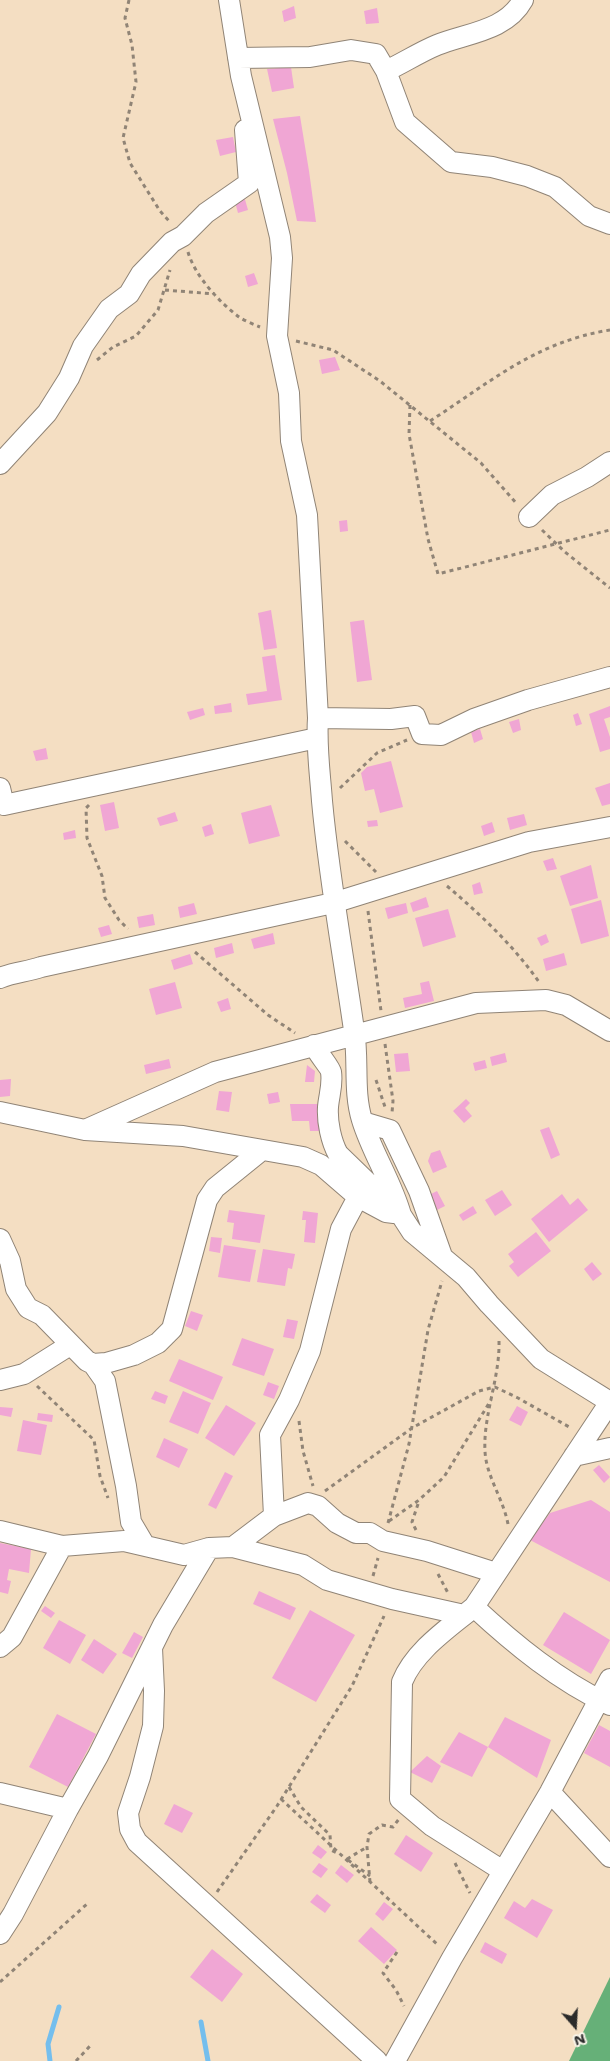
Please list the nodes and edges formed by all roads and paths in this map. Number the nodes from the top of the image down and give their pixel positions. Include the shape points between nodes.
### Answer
1 (129, 0) edge
2 (229, 0) edge
3 (523, 0) edge
4 (239, 67) junction
5 (386, 71) junction
6 (610, 224) edge
7 (178, 239) junction
8 (165, 290) junction
9 (215, 294) junction
10 (610, 330) edge
11 (277, 336) junction
12 (94, 362) dead end
13 (410, 405) junction
14 (430, 421) junction
15 (610, 462) edge
16 (0, 464) edge
17 (529, 517) junction
18 (610, 530) edge
19 (557, 544) junction
20 (610, 588) edge
21 (610, 677) edge
22 (318, 718) junction
23 (422, 734) junction
24 (316, 738) junction
25 (338, 791) dead end
26 (1, 799) edge
27 (324, 821) junction
28 (610, 827) edge
29 (432, 872) junction
30 (393, 884) junction
31 (333, 903) junction
32 (0, 978) edge
33 (552, 1002) junction
34 (610, 1031) edge
35 (355, 1034) junction
36 (314, 1045) junction
37 (0, 1112) edge
38 (363, 1122) junction
39 (85, 1130) junction
40 (262, 1150) junction
41 (358, 1198) junction
42 (401, 1215) junction
43 (0, 1239) edge
44 (445, 1258) junction
45 (499, 1315) junction
46 (70, 1345) junction
47 (93, 1364) junction
48 (24, 1374) junction
49 (0, 1380) edge
50 (495, 1387) junction
51 (493, 1397) junction
52 (289, 1400) junction
53 (610, 1402) edge
54 (412, 1428) junction
55 (586, 1437) junction
56 (610, 1448) edge
57 (574, 1456) junction
58 (308, 1503) junction
59 (274, 1516) junction
60 (131, 1522) junction
61 (389, 1522) junction
62 (0, 1531) edge
63 (377, 1537) junction
64 (144, 1544) junction
65 (62, 1546) junction
66 (210, 1548) junction
67 (233, 1548) junction
68 (513, 1548) junction
69 (496, 1573) junction
70 (368, 1592) junction
71 (392, 1599) junction
72 (469, 1611) junction
73 (0, 1647) edge
74 (152, 1648) junction
75 (610, 1679) edge
76 (604, 1702) edge
77 (289, 1787) junction
78 (550, 1792) junction
79 (0, 1793) edge
80 (281, 1799) junction
81 (68, 1809) junction
82 (419, 1816) junction
83 (367, 1847) junction
84 (342, 1856) junction
85 (610, 1857) edge
86 (347, 1859) junction
87 (452, 1859) dead end
88 (503, 1871) junction
89 (370, 1876) junction
90 (370, 1882) junction
91 (87, 1904) dead end
92 (208, 1905) junction
93 (477, 1916) junction
94 (0, 1934) edge
95 (397, 1952) dead end
96 (452, 1958) junction
97 (0, 1982) edge
98 (401, 2012) dead end
99 (90, 2046) dead end
100 (76, 2061) edge
101 (377, 2061) edge
102 (395, 2061) edge

1 - 7 path via 125,18 136,82 123,138 130,164
2 - 4 street
3 - 5 street via 511,17 492,27 435,46
4 - 5 street via 352,50 376,54
4 - 7 street via 248,183 206,213
4 - 11 street via 280,237 282,258
5 - 6 street via 405,122 451,162 492,167 527,176 555,187 589,216
7 - 8 path
7 - 9 path
7 - 16 street via 140,274 129,294 109,309 83,346 69,378 47,413
8 - 9 path
8 - 12 path via 158,310 136,336 113,347
9 - 11 path via 239,317
10 - 14 path via 582,335 537,352 492,377
11 - 13 path via 333,350
11 - 22 street via 288,393 291,441 307,515
13 - 14 path
13 - 19 path via 409,434 428,539 438,574
14 - 17 path via 481,463
15 - 17 street via 552,495
17 - 19 path
18 - 19 path
19 - 20 path
21 - 23 street via 528,700 474,719 442,735
22 - 23 street via 391,719 415,716
22 - 24 street
23 - 25 path via 377,753 341,784
24 - 26 street
24 - 27 street
27 - 30 path via 370,868
27 - 31 street
28 - 29 street via 529,842
29 - 30 street
29 - 33 path via 493,926 526,963
30 - 31 street
31 - 32 street via 41,966
31 - 35 street
33 - 34 street via 566,1005
33 - 35 street via 476,1003
35 - 36 street
35 - 38 street via 358,1102
36 - 39 street via 216,1072
36 - 42 street via 319,1058 330,1069 332,1088 328,1108 333,1144 338,1154
37 - 39 street
38 - 42 street via 396,1196
38 - 44 street via 390,1130 419,1191
39 - 40 street via 182,1136
40 - 41 street via 304,1157 321,1165
40 - 47 street via 215,1188 207,1200 176,1318 166,1336 134,1355
41 - 42 street via 386,1212
41 - 52 street via 341,1229 310,1351
42 - 44 street via 412,1232
43 - 46 street via 10,1261 16,1289 28,1308 42,1315
44 - 45 street via 466,1276
44 - 54 path via 428,1330
45 - 50 path
45 - 53 street via 541,1359
46 - 47 street
46 - 48 street
47 - 60 street via 105,1381
48 - 49 street
48 - 60 path via 94,1440 100,1476 108,1498
50 - 51 path
50 - 54 path via 479,1391
50 - 55 path
51 - 61 path via 444,1477
51 - 68 path via 485,1433 485,1452 488,1473 505,1510
52 - 58 path via 299,1420 303,1452 313,1487
52 - 59 street via 270,1435
53 - 55 street
54 - 58 path
54 - 61 path
55 - 57 street
56 - 57 street
57 - 68 street
58 - 59 street
58 - 63 street via 318,1506 337,1523 356,1533
59 - 67 street
60 - 64 street
61 - 63 path
61 - 63 path
62 - 65 street
63 - 69 street
63 - 70 path
64 - 65 street via 124,1540
64 - 66 street via 184,1556
65 - 73 street via 12,1638
66 - 67 street
66 - 74 street
67 - 70 street via 303,1565 328,1580
68 - 69 street
69 - 72 street
70 - 71 street
71 - 72 street
71 - 77 path via 352,1686
72 - 76 street via 561,1677
72 - 82 street via 416,1659 406,1670 402,1682 399,1796 401,1802
74 - 81 street
74 - 92 street via 153,1726 128,1813 130,1829 138,1842
75 - 76 street
76 - 78 street
77 - 80 path
77 - 84 path via 301,1807 330,1835 331,1850
78 - 85 street
78 - 88 street
79 - 81 street
80 - 84 path
80 - 92 path
81 - 94 street via 14,1914
82 - 83 path via 400,1819 393,1827 382,1825 369,1834
82 - 88 street
83 - 86 path
83 - 89 path
84 - 86 path
84 - 90 path
86 - 89 path
87 - 93 path via 473,1900
88 - 93 street
89 - 90 path
90 - 96 path
91 - 97 path
92 - 101 street
93 - 96 street
95 - 98 path via 383,1973 404,2005
96 - 102 street
99 - 100 path

